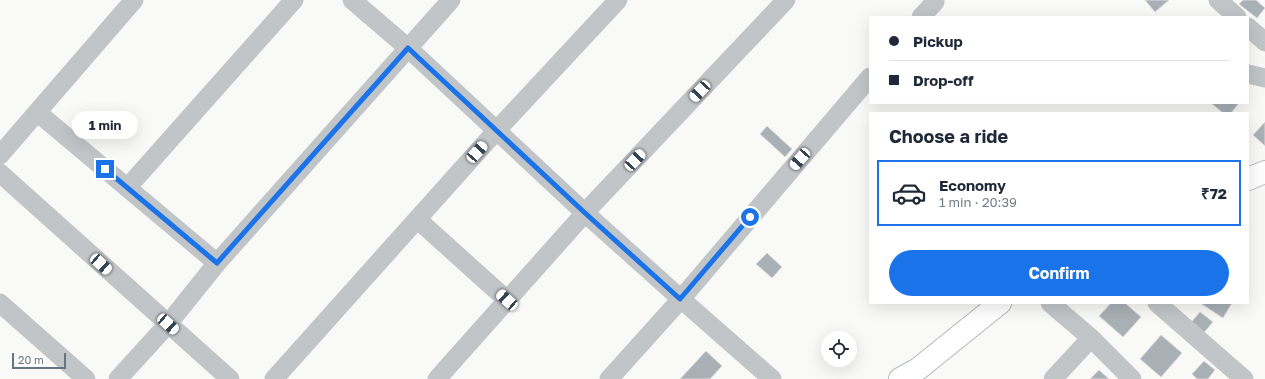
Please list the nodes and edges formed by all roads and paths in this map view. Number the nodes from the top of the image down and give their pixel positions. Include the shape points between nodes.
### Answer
1 (134, 0) edge
2 (294, 0) edge
3 (352, 0) edge
4 (451, 0) edge
5 (618, 0) edge
6 (786, 0) edge
7 (1218, 0) edge
8 (934, 2) dead end
9 (922, 16) edge
10 (1236, 16) edge
11 (1249, 28) edge
12 (1265, 42) edge
13 (408, 48) junction
14 (1249, 74) edge
15 (869, 78) edge
16 (1265, 78) edge
17 (37, 112) junction
18 (497, 130) junction
19 (0, 155) edge
20 (1265, 172) edge
21 (0, 173) edge
22 (1249, 179) edge
23 (127, 188) junction
24 (585, 213) junction
25 (417, 219) junction
26 (217, 263) junction
27 (680, 299) junction
28 (507, 300) junction
29 (0, 303) edge
30 (999, 304) edge
31 (1051, 304) edge
32 (1158, 304) edge
33 (168, 324) junction
34 (1091, 338) junction
35 (86, 379) edge
36 (118, 379) edge
37 (230, 379) edge
38 (274, 379) edge
39 (437, 379) edge
40 (609, 379) edge
41 (772, 379) edge
42 (900, 379) edge
43 (1053, 379) edge
44 (1132, 379) edge
45 (1244, 379) edge

1 - 17 street
2 - 23 street
3 - 13 street
4 - 13 street
5 - 18 street
6 - 24 street
7 - 10 street
8 - 9 street
11 - 12 street
13 - 18 street
13 - 26 street
14 - 16 street
15 - 27 street
17 - 19 street
17 - 23 street
18 - 24 street
18 - 25 street
20 - 22 main road
21 - 33 street
23 - 26 street
24 - 27 street
24 - 28 street
25 - 28 street
25 - 38 street
26 - 33 street
27 - 40 street
27 - 41 street
28 - 39 street
29 - 35 street
30 - 42 main road via 918,369
31 - 34 street
32 - 45 street
33 - 36 street
33 - 37 street
34 - 43 street
34 - 44 street

